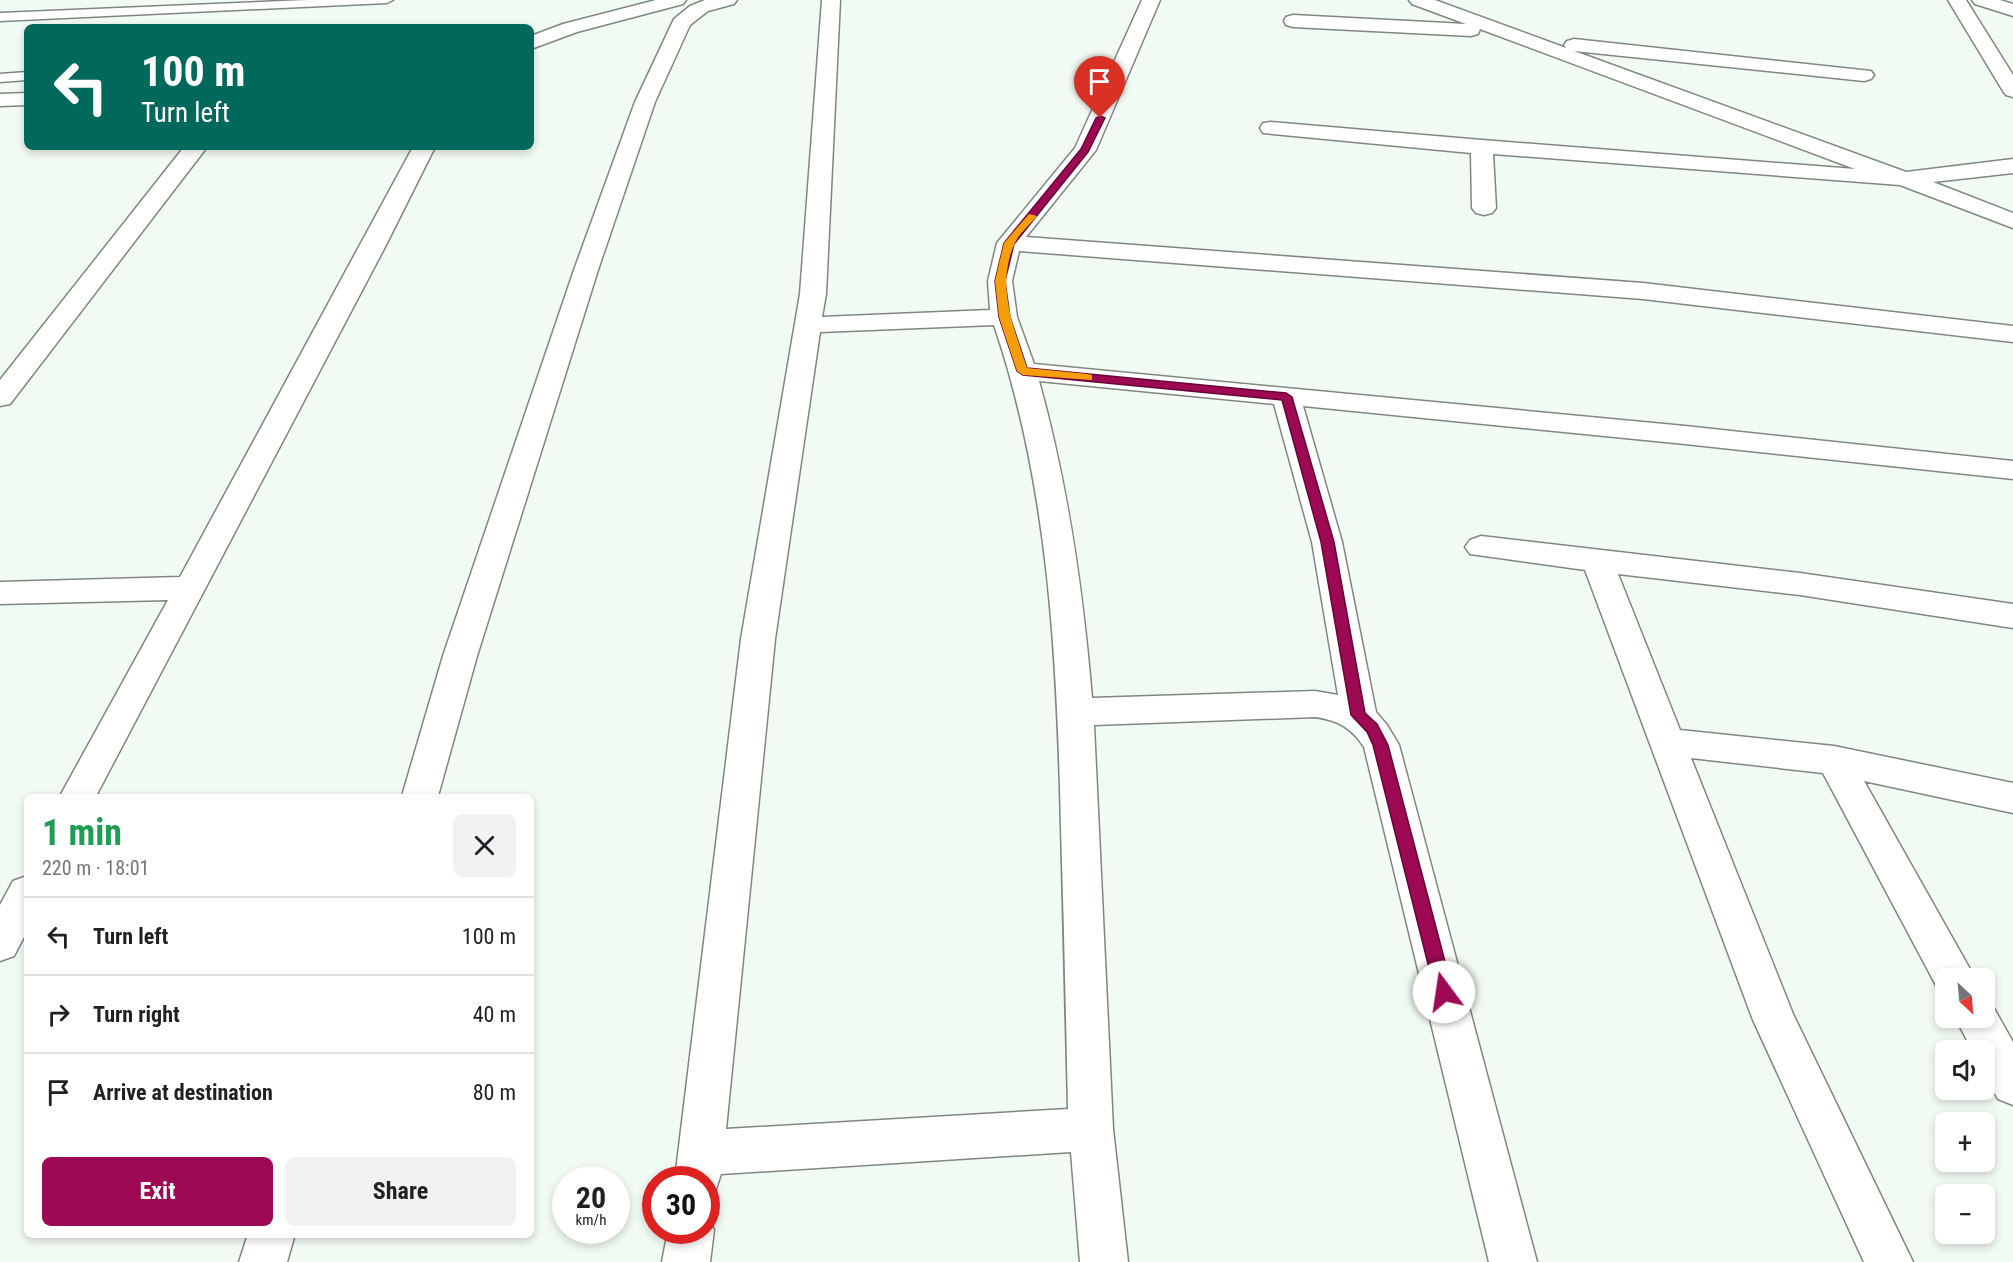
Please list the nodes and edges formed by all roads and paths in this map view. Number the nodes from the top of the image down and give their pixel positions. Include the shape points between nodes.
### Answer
1 (63, 0) edge
2 (387, 0) edge
3 (677, 0) edge
4 (728, 0) edge
5 (831, 0) edge
6 (1151, 0) edge
7 (1957, 0) edge
8 (1981, 0) edge
9 (1430, 2) edge
10 (217, 4) edge
11 (2013, 10) edge
12 (49, 15) junction
13 (0, 17) edge
14 (1293, 21) dead end
15 (1503, 31) junction
16 (1526, 40) junction
17 (534, 42) edge
18 (1864, 75) dead end
19 (24, 76) edge
20 (0, 78) edge
21 (2013, 91) edge
22 (24, 99) edge
23 (0, 100) edge
24 (1271, 128) dead end
25 (1482, 147) junction
26 (193, 150) edge
27 (422, 150) edge
28 (2013, 166) edge
29 (1904, 179) junction
30 (1484, 208) dead end
31 (2013, 221) edge
32 (1009, 243) junction
33 (1004, 317) junction
34 (808, 325) junction
35 (2013, 334) edge
36 (1023, 371) junction
37 (1286, 397) junction
38 (0, 398) edge
39 (2013, 470) edge
40 (1481, 547) dead end
41 (1597, 560) junction
42 (190, 588) junction
43 (0, 593) edge
44 (2013, 616) edge
45 (1076, 712) junction
46 (1359, 715) junction
47 (1666, 742) junction
48 (1834, 760) junction
49 (79, 794) edge
50 (421, 794) edge
51 (2013, 798) edge
52 (24, 899) edge
53 (0, 943) edge
54 (1948, 968) edge
55 (1982, 1028) edge
56 (2013, 1084) edge
57 (1091, 1129) junction
58 (700, 1166) edge
59 (272, 1238) edge
60 (689, 1244) edge
61 (263, 1262) edge
62 (686, 1262) edge
63 (1104, 1262) edge
64 (1513, 1262) edge
65 (1889, 1262) edge

1 - 12 lane
2 - 10 lane
3 - 17 street via 570,28
4 - 50 street via 699,8 681,23 645,102 464,644
5 - 34 street
6 - 32 street via 1085,150
7 - 21 street
8 - 11 street
9 - 15 street
10 - 12 lane
12 - 13 lane
14 - 15 street
15 - 16 street
16 - 18 street
16 - 29 street
19 - 20 lane
22 - 23 street
24 - 25 street
25 - 29 street
25 - 30 street
26 - 38 street
27 - 42 street
28 - 29 street
29 - 31 street
32 - 33 street via 1000,281
32 - 35 street via 1643,291
33 - 34 street
33 - 36 street
34 - 58 street via 758,639
36 - 37 street
36 - 45 street via 1056,519
37 - 39 street
37 - 46 street via 1327,542
40 - 41 street
41 - 44 street via 1800,584
41 - 47 street
42 - 43 street
42 - 49 street
45 - 46 street via 1315,704
45 - 57 street
46 - 64 street via 1381,745
47 - 48 street
47 - 65 street via 1774,1020
48 - 51 street
48 - 54 street
52 - 53 street
55 - 56 street
57 - 58 street
57 - 63 street
59 - 61 street
60 - 62 street

